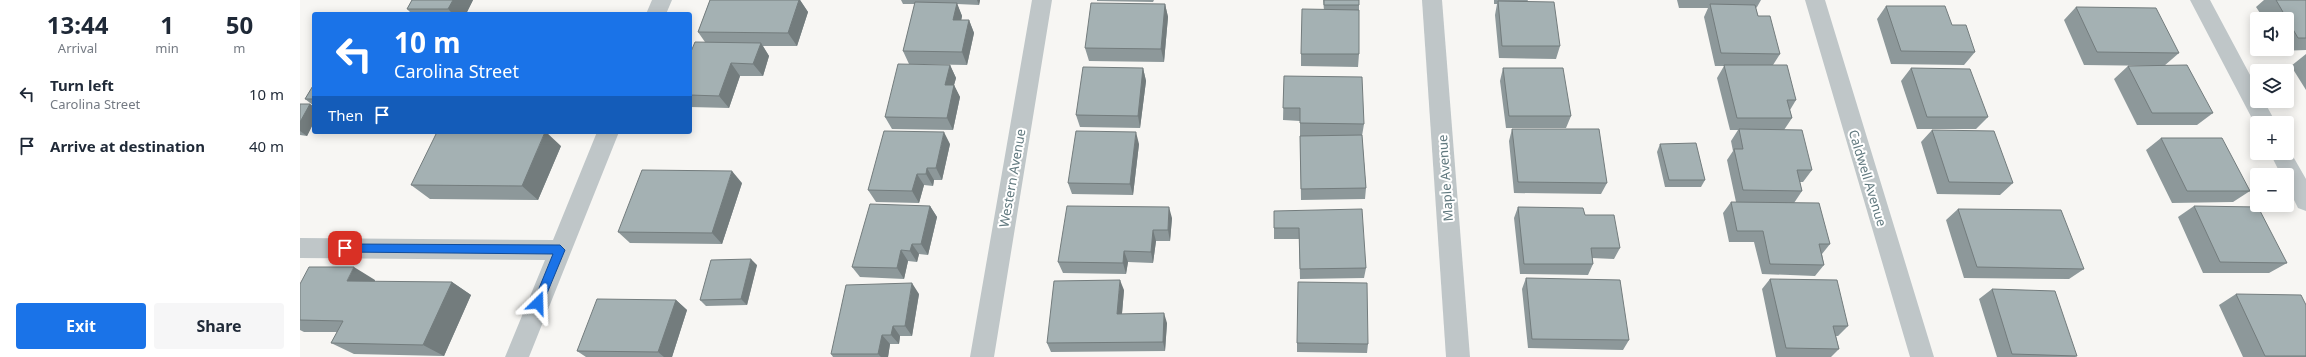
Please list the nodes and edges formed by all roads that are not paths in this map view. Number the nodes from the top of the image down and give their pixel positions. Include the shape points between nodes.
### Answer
1 (662, 0) edge
2 (1042, 0) edge
3 (1432, 0) edge
4 (1814, 0) edge
5 (2200, 0) edge
6 (657, 12) edge
7 (2261, 116) edge
8 (607, 134) edge
9 (2285, 160) edge
10 (2306, 201) edge
11 (300, 248) edge
12 (560, 250) junction
13 (517, 357) edge
14 (982, 357) edge
15 (1458, 357) edge
16 (1922, 357) edge

1 - 6 street
2 - 14 street, Western Avenue
3 - 15 street, Maple Avenue
4 - 16 street, Caldwell Avenue
5 - 7 street
8 - 12 street
9 - 10 street
11 - 12 street
12 - 13 street

